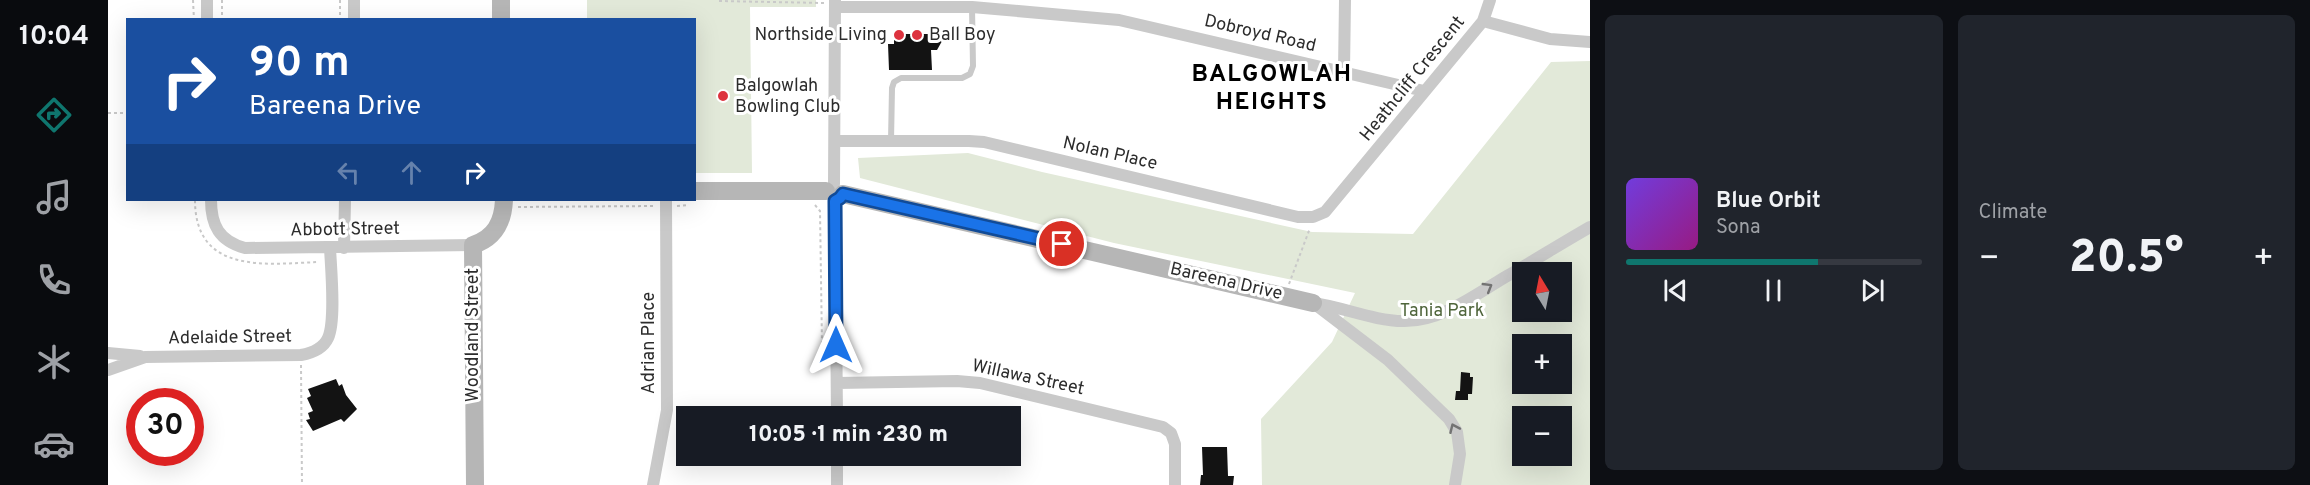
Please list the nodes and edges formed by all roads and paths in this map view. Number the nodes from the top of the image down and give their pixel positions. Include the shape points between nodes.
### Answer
1 (194, 0) edge
2 (207, 0) edge
3 (222, 0) edge
4 (340, 0) edge
5 (354, 0) edge
6 (501, 0) edge
7 (1345, 0) edge
8 (1490, 0) edge
9 (719, 1) edge
10 (835, 3) edge
11 (972, 7) junction
12 (194, 18) edge
13 (207, 18) edge
14 (222, 18) edge
15 (340, 18) edge
16 (354, 18) edge
17 (501, 18) edge
18 (1483, 21) junction
19 (1590, 42) edge
20 (1344, 71) junction
21 (1424, 91) junction
22 (108, 113) edge
23 (126, 113) edge
24 (834, 141) junction
25 (891, 141) junction
26 (828, 196) junction
27 (696, 198) edge
28 (211, 201) edge
29 (345, 201) edge
30 (666, 203) edge
31 (809, 205) dead end
32 (508, 206) edge
33 (1313, 218) junction
34 (825, 222) dead end
35 (1590, 227) edge
36 (820, 243) junction
37 (473, 245) junction
38 (330, 248) junction
39 (344, 248) junction
40 (1285, 296) junction
41 (1313, 303) junction
42 (1359, 313) junction
43 (1353, 332) junction
44 (836, 345) junction
45 (108, 353) edge
46 (301, 355) junction
47 (145, 357) junction
48 (108, 370) edge
49 (837, 383) junction
50 (837, 406) edge
51 (837, 466) edge
52 (302, 485) edge
53 (475, 485) edge
54 (653, 485) edge
55 (837, 485) edge
56 (1175, 485) edge
57 (1455, 485) edge

1 - 12 path
2 - 13 street
3 - 14 path
4 - 15 path
5 - 16 street
6 - 17 street
7 - 20 street
8 - 18 street, Heathcliff Crescent
9 - 10 path
10 - 11 street, Dobroyd Road
10 - 24 street
11 - 20 street, Dobroyd Road via 1119,20
11 - 25 lane via 970,74 962,78 901,78 894,82
18 - 19 street via 1550,39
18 - 21 street, Heathcliff Crescent
20 - 21 street, Dobroyd Road
21 - 33 street, Heathcliff Crescent via 1357,176 1325,212
22 - 23 path
24 - 25 street, Nolan Place
24 - 26 street
25 - 33 street, Nolan Place via 984,142
26 - 27 street, Bareena Drive
26 - 40 street, Bareena Drive
26 - 44 street
28 - 38 street, Abbott Street via 213,222 221,236 236,246
29 - 39 street
30 - 32 path
30 - 54 street, Adrian Place via 667,410
31 - 36 path via 820,210
32 - 37 street, Woodland Street via 488,238
33 - 40 path
34 - 36 path via 824,241
42 -> 35 street, Bareena Drive via 1398,321 1431,317
36 - 44 path via 822,345
37 - 39 street, Abbott Street
37 - 53 street, Woodland Street
38 - 39 street, Abbott Street
38 - 46 street, Adelaide Street via 330,332 317,350
40 - 41 street, Bareena Drive
41 - 42 street, Bareena Drive
41 - 43 street
42 - 43 street via 1348,320
57 -> 43 street via 1460,454 1457,432 1449,419
44 - 49 street
45 - 47 street, Adelaide Street
46 - 47 street, Adelaide Street
46 - 52 path
47 - 48 street, Adelaide Street
49 - 50 street
49 - 56 street, Willawa Street via 981,383 1163,427 1171,433 1175,444
51 - 55 street

